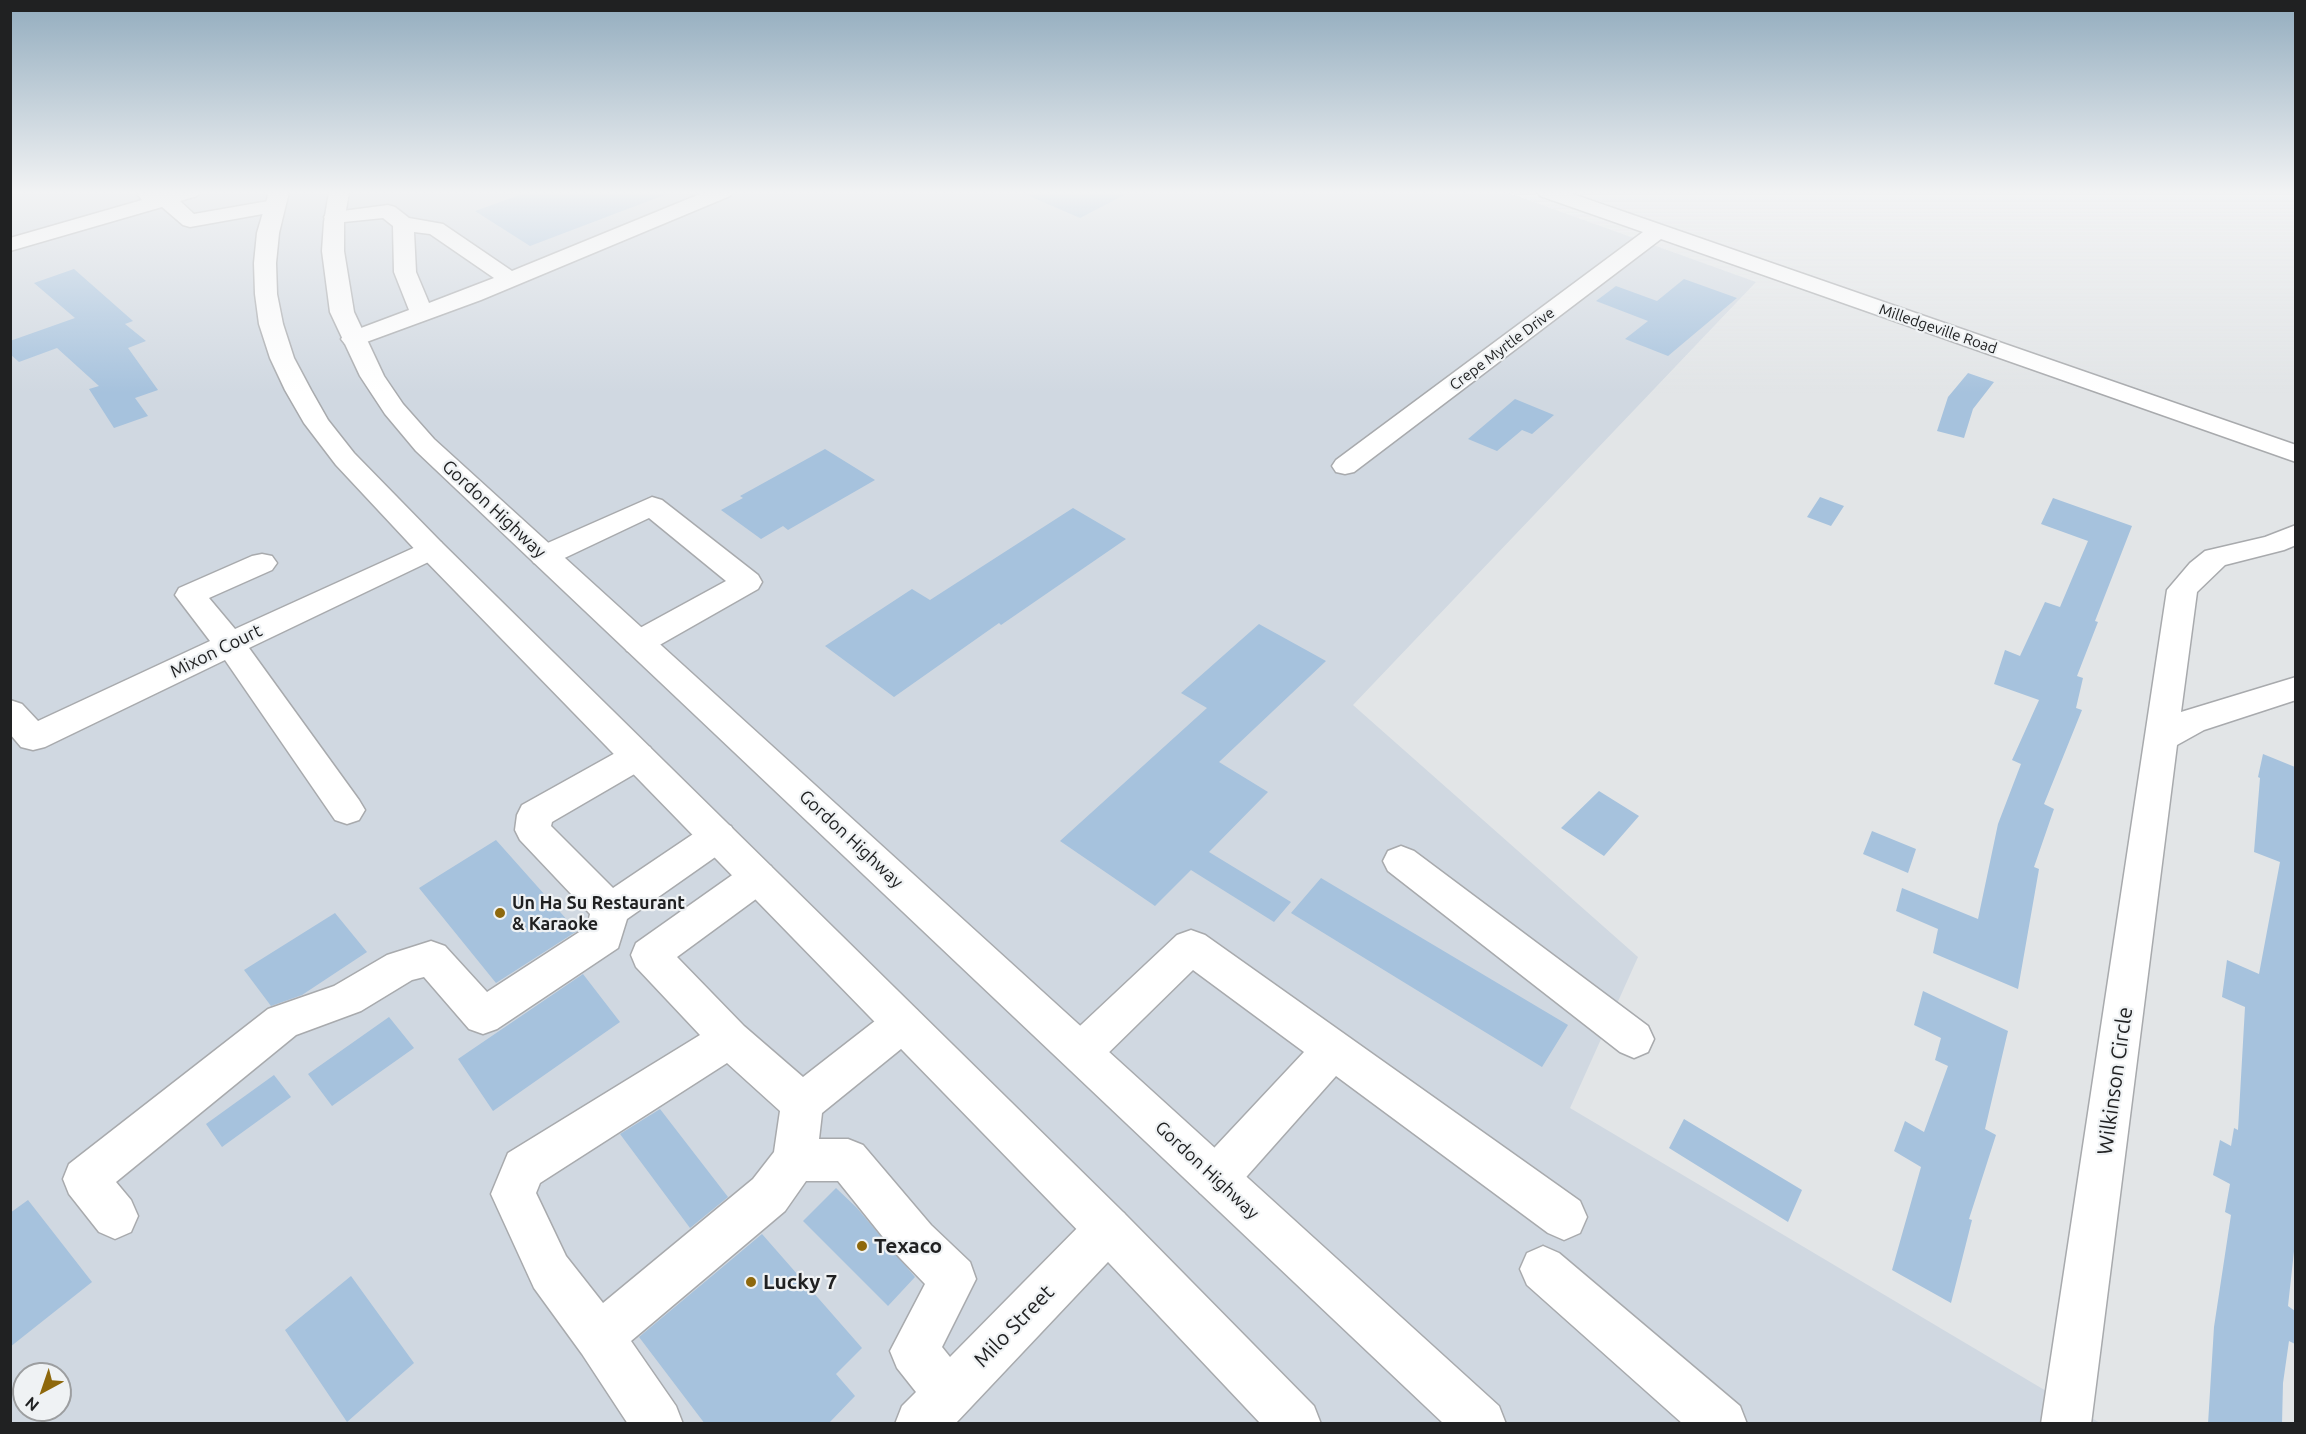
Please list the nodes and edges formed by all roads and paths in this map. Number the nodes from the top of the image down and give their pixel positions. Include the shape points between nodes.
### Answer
1 (265, 259) edge
2 (334, 259) edge
3 (404, 259) edge
4 (480, 259) edge
5 (558, 259) edge
6 (1622, 259) edge
7 (1738, 259) edge
8 (509, 279) junction
9 (422, 314) junction
10 (353, 339) junction
11 (2295, 454) edge
12 (1345, 466) dead end
13 (2295, 534) edge
14 (431, 549) junction
15 (544, 556) junction
16 (262, 563) dead end
17 (638, 643) junction
18 (230, 644) junction
19 (2295, 688) edge
20 (10, 712) edge
21 (2163, 738) junction
22 (22, 746) edge
23 (638, 756) junction
24 (347, 810) dead end
25 (717, 836) junction
26 (1401, 861) dead end
27 (758, 877) junction
28 (610, 910) junction
29 (903, 1023) junction
30 (730, 1039) junction
31 (1634, 1039) dead end
32 (1333, 1050) junction
33 (1081, 1052) junction
34 (802, 1103) junction
35 (795, 1160) junction
36 (1216, 1178) junction
37 (115, 1216) dead end
38 (1564, 1217) dead end
39 (1108, 1229) junction
40 (1543, 1269) dead end
41 (599, 1336) junction
42 (934, 1409) edge
43 (658, 1424) edge
44 (1296, 1424) edge
45 (1481, 1424) edge
46 (1722, 1424) edge
47 (2066, 1424) edge

1 - 14 main road via 271,324 297,390 338,450
2 - 10 main road, Gordon Highway via 342,312
3 - 9 main road via 405,272
4 - 8 main road
5 - 8 main road
6 - 12 main road, Crepe Myrtle Drive
7 - 11 main road, Milledgeville Road
8 - 9 main road
9 - 10 main road
10 - 15 main road, Gordon Highway via 394,409 425,444
13 - 21 main road, Wilkinson Circle via 2274,544 2216,558 2182,590
14 - 18 main road, Mixon Court
14 - 23 main road
15 - 17 main road, Gordon Highway
15 - 17 main road via 652,506 747,582
16 - 18 main road via 190,596
17 - 33 main road, Gordon Highway
18 - 22 main road, Mixon Court
18 - 24 main road
19 - 21 main road via 2192,721
20 - 22 main road, Mixon Court
21 - 47 main road, Wilkinson Circle
23 - 25 main road
23 - 28 main road via 535,814 533,830
25 - 27 main road
25 - 28 main road
26 - 31 main road
27 - 29 main road
27 - 30 main road via 650,955
28 - 37 main road via 604,936 483,1016 431,958 401,967 347,999 282,1023 85,1179
29 - 34 main road
29 - 39 main road
30 - 34 main road
30 - 41 main road via 524,1168 513,1194 550,1272
32 - 33 main road via 1191,947
32 - 36 main road
32 - 38 main road
33 - 36 main road, Gordon Highway
34 - 35 main road
35 - 41 main road via 769,1195
35 - 42 main road via 848,1160 915,1241 953,1279 914,1351
36 - 45 main road, Gordon Highway
39 - 42 main road, Milo Street
39 - 44 main road
40 - 46 main road
41 - 43 main road

